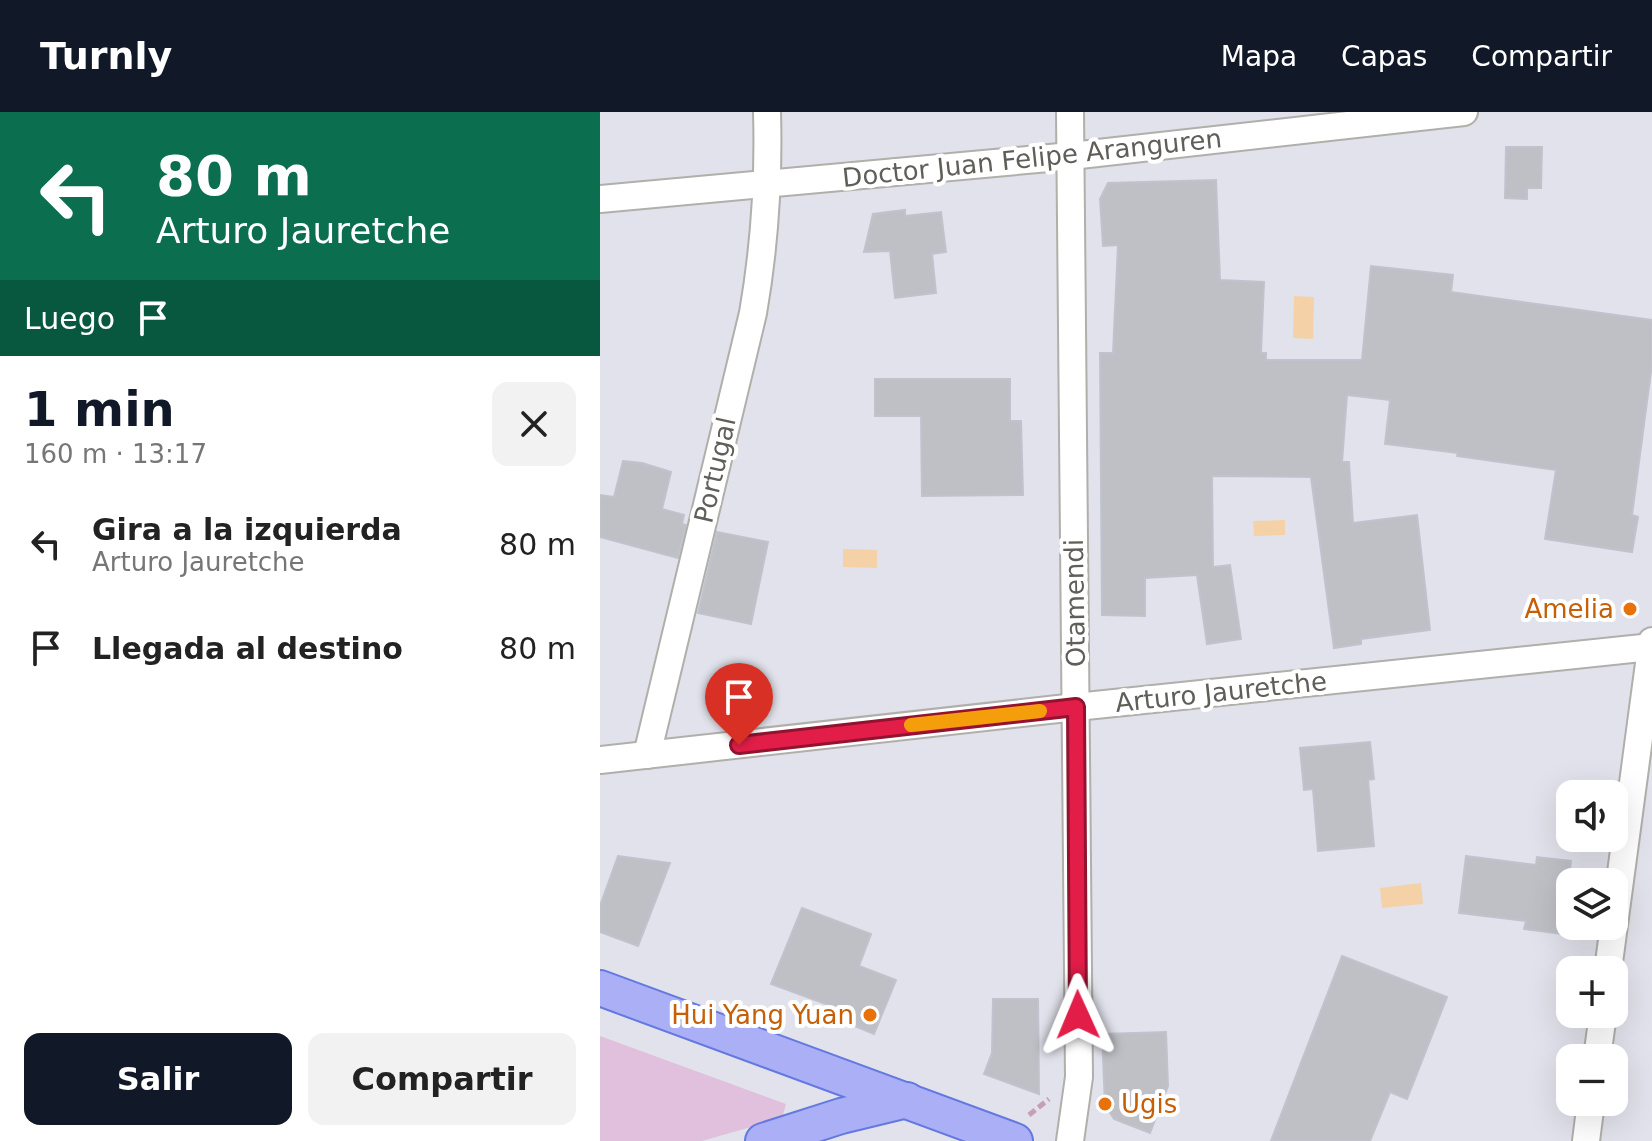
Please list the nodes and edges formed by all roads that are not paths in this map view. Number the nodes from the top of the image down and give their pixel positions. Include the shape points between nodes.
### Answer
1 (767, 112) edge
2 (1070, 112) edge
3 (1464, 112) edge
4 (1412, 115) edge
5 (1071, 156) junction
6 (769, 183) junction
7 (600, 199) edge
8 (1652, 641) edge
9 (1652, 647) edge
10 (1076, 707) junction
11 (647, 755) junction
12 (600, 760) edge
13 (1610, 956) edge
14 (600, 988) edge
15 (907, 1100) junction
16 (1589, 1116) edge
17 (1008, 1139) edge
18 (763, 1141) edge
19 (1070, 1141) edge
20 (1586, 1141) edge

1 - 6 street, Portugal
2 - 5 street, Otamendi
3 - 4 street, Doctor Juan Felipe Aranguren
4 - 5 street, Doctor Juan Felipe Aranguren
5 - 6 street, Doctor Juan Felipe Aranguren
5 - 10 street, Otamendi
6 - 7 street, Doctor Juan Felipe Aranguren
6 - 11 street, Portugal via 753,313
8 - 9 street
9 - 10 street, Arturo Jauretche
9 - 13 street
10 - 11 street, Arturo Jauretche
10 - 19 street, Otamendi via 1079,1077
11 - 12 street, Arturo Jauretche
14 - 15 main road
15 - 17 main road
15 - 18 main road
16 - 20 street

